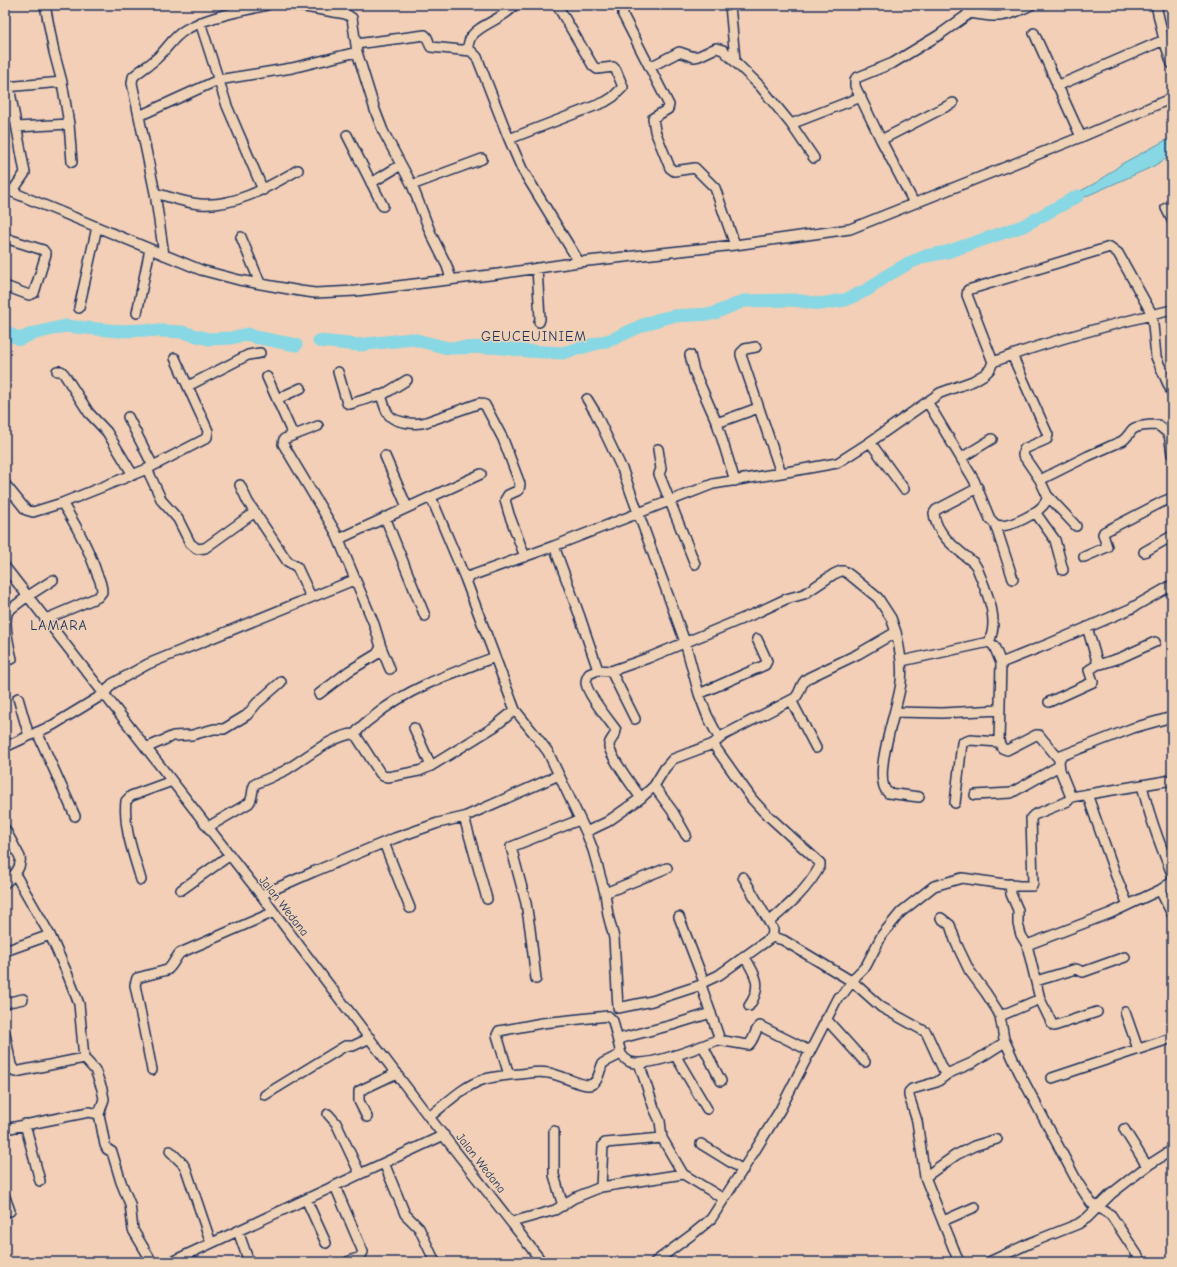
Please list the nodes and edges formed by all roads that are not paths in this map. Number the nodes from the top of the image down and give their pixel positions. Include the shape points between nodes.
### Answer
1 (45, 5) edge
2 (267, 5) edge
3 (293, 5) edge
4 (514, 5) edge
5 (557, 5) edge
6 (623, 5) edge
7 (730, 5) edge
8 (1031, 5) edge
9 (1156, 5) edge
10 (968, 9) edge
11 (200, 22) junction
12 (1034, 33) dead end
13 (1164, 40) junction
14 (357, 48) junction
15 (468, 50) junction
16 (735, 60) junction
17 (1172, 64) edge
18 (650, 67) junction
19 (218, 80) junction
20 (62, 82) junction
21 (1057, 86) junction
22 (7, 87) edge
23 (861, 97) junction
24 (1172, 98) edge
25 (953, 103) dead end
26 (140, 116) junction
27 (69, 124) junction
28 (791, 124) junction
29 (17, 127) junction
30 (347, 135) dead end
31 (1081, 137) junction
32 (509, 139) junction
33 (881, 140) junction
34 (814, 158) dead end
35 (482, 159) dead end
36 (72, 162) dead end
37 (401, 165) junction
38 (298, 170) dead end
39 (371, 182) junction
40 (412, 185) junction
41 (9, 190) edge
42 (263, 190) junction
43 (155, 193) junction
44 (914, 203) junction
45 (383, 206) dead end
46 (1166, 208) dead end
47 (1172, 220) edge
48 (97, 227) junction
49 (241, 237) dead end
50 (5, 238) edge
51 (735, 245) junction
52 (150, 249) junction
53 (164, 255) junction
54 (579, 262) junction
55 (537, 268) junction
56 (451, 280) junction
57 (260, 283) junction
58 (5, 286) edge
59 (79, 308) dead end
60 (1172, 310) edge
61 (137, 313) dead end
62 (1152, 314) junction
63 (539, 322) dead end
64 (756, 347) dead end
65 (260, 353) dead end
66 (690, 355) dead end
67 (1012, 355) junction
68 (175, 358) dead end
69 (993, 362) junction
70 (57, 371) dead end
71 (338, 372) dead end
72 (266, 377) dead end
73 (407, 380) dead end
74 (188, 386) junction
75 (301, 388) dead end
76 (1172, 394) edge
77 (381, 396) junction
78 (277, 399) junction
79 (587, 399) dead end
80 (928, 402) junction
81 (758, 408) junction
82 (128, 417) dead end
83 (718, 423) junction
84 (318, 426) dead end
85 (1171, 433) edge
86 (293, 435) junction
87 (992, 439) dead end
88 (870, 442) junction
89 (658, 450) dead end
90 (1172, 454) edge
91 (384, 456) dead end
92 (961, 458) junction
93 (150, 467) junction
94 (781, 473) junction
95 (481, 474) dead end
96 (133, 475) junction
97 (1040, 480) junction
98 (735, 481) junction
99 (5, 484) edge
100 (240, 485) dead end
101 (978, 488) junction
102 (904, 489) dead end
103 (1047, 495) junction
104 (431, 497) junction
105 (1172, 498) edge
106 (669, 501) junction
107 (62, 503) junction
108 (407, 507) junction
109 (255, 512) junction
110 (638, 512) junction
111 (1035, 512) junction
112 (385, 517) junction
113 (995, 524) junction
114 (1076, 526) dead end
115 (1172, 536) edge
116 (339, 539) junction
117 (554, 546) junction
118 (1144, 552) dead end
119 (525, 557) junction
120 (1084, 558) dead end
121 (695, 564) dead end
122 (5, 567) edge
123 (1063, 570) dead end
124 (465, 578) junction
125 (1013, 579) dead end
126 (53, 580) dead end
127 (354, 580) junction
128 (1172, 585) edge
129 (28, 596) junction
130 (311, 597) junction
131 (6, 614) edge
132 (426, 616) dead end
133 (46, 619) junction
134 (1087, 627) junction
135 (896, 632) junction
136 (757, 639) dead end
137 (685, 642) junction
138 (989, 642) junction
139 (1155, 642) dead end
140 (381, 647) junction
141 (495, 657) junction
142 (12, 659) dead end
143 (902, 661) junction
144 (1001, 663) junction
145 (1100, 663) junction
146 (390, 669) dead end
147 (598, 670) junction
148 (611, 671) junction
149 (281, 682) dead end
150 (104, 694) junction
151 (319, 694) dead end
152 (699, 694) junction
153 (18, 698) dead end
154 (791, 700) junction
155 (1049, 702) dead end
156 (515, 710) junction
157 (1000, 710) junction
158 (895, 712) junction
159 (1172, 717) edge
160 (635, 719) dead end
161 (414, 728) dead end
162 (37, 732) junction
163 (355, 734) junction
164 (28, 736) junction
165 (716, 741) junction
166 (999, 742) junction
167 (5, 747) edge
168 (146, 748) junction
169 (816, 748) dead end
170 (1059, 762) junction
171 (432, 766) junction
172 (559, 775) junction
173 (1172, 780) edge
174 (172, 781) junction
175 (654, 786) junction
176 (1142, 786) junction
177 (1087, 794) junction
178 (975, 796) dead end
179 (919, 797) dead end
180 (1071, 797) junction
181 (641, 798) junction
182 (955, 803) dead end
183 (75, 816) dead end
184 (464, 817) junction
185 (580, 820) junction
186 (208, 827) junction
187 (5, 829) edge
188 (586, 832) junction
189 (686, 834) dead end
190 (384, 843) junction
191 (230, 855) junction
192 (667, 868) dead end
193 (15, 874) junction
194 (1172, 874) edge
195 (743, 877) dead end
196 (141, 880) dead end
197 (1172, 882) edge
198 (5, 883) edge
199 (1010, 884) junction
200 (181, 890) dead end
201 (1160, 890) junction
202 (605, 893) junction
203 (261, 896) junction
204 (487, 899) dead end
205 (1128, 905) junction
206 (410, 908) dead end
207 (274, 912) junction
208 (1172, 914) edge
209 (679, 917) dead end
210 (941, 918) dead end
211 (769, 922) junction
212 (50, 935) junction
213 (772, 937) junction
214 (1027, 945) junction
215 (5, 952) edge
216 (744, 956) junction
217 (1125, 957) dead end
218 (536, 979) dead end
219 (1036, 981) junction
220 (853, 982) junction
221 (703, 984) junction
222 (23, 999) dead end
223 (1040, 999) junction
224 (5, 1002) edge
225 (749, 1006) dead end
226 (619, 1008) junction
227 (1097, 1012) dead end
228 (1125, 1012) dead end
229 (711, 1013) junction
230 (1000, 1016) junction
231 (611, 1019) junction
232 (826, 1019) junction
233 (5, 1032) edge
234 (370, 1038) junction
235 (1172, 1038) edge
236 (618, 1039) junction
237 (718, 1040) junction
238 (1005, 1042) junction
239 (703, 1046) junction
240 (1138, 1049) junction
241 (810, 1051) junction
242 (621, 1054) junction
243 (675, 1055) junction
244 (84, 1058) junction
245 (865, 1062) dead end
246 (639, 1063) junction
247 (152, 1070) dead end
248 (397, 1073) junction
249 (949, 1073) junction
250 (509, 1075) junction
251 (1052, 1078) dead end
252 (722, 1081) dead end
253 (264, 1095) dead end
254 (707, 1109) dead end
255 (99, 1114) junction
256 (328, 1114) dead end
257 (430, 1117) junction
258 (367, 1118) dead end
259 (25, 1124) junction
260 (5, 1129) edge
261 (1124, 1129) dead end
262 (554, 1131) dead end
263 (444, 1135) junction
264 (662, 1138) junction
265 (996, 1139) dead end
266 (701, 1144) dead end
267 (1172, 1150) edge
268 (170, 1151) dead end
269 (384, 1163) junction
270 (1147, 1166) junction
271 (743, 1170) junction
272 (360, 1174) junction
273 (683, 1174) junction
274 (926, 1178) junction
275 (40, 1181) dead end
276 (335, 1186) junction
277 (601, 1187) junction
278 (5, 1197) edge
279 (306, 1199) junction
280 (724, 1199) junction
281 (563, 1206) junction
282 (975, 1207) dead end
283 (1099, 1207) junction
284 (10, 1211) dead end
285 (943, 1221) junction
286 (512, 1222) junction
287 (238, 1232) junction
288 (211, 1243) junction
289 (326, 1243) dead end
290 (152, 1262) edge
291 (171, 1262) edge
292 (249, 1262) edge
293 (347, 1262) edge
294 (435, 1262) edge
295 (542, 1262) edge
296 (655, 1262) edge
297 (959, 1262) edge
298 (989, 1262) edge
299 (1142, 1262) edge

1 - 20 street
2 - 11 street
3 - 14 street via 348,15 353,20
4 - 15 street via 471,37
5 - 32 street via 593,66 597,69 613,67 623,87 613,98 605,102
6 - 18 street via 623,15
7 - 16 street
8 - 10 street via 1010,15 992,17
9 - 13 street
10 - 23 street via 916,50 893,63 856,78 855,86
11 - 19 street
11 - 26 street via 174,37 156,60 133,77 132,83
12 - 21 street
13 - 17 street
13 - 21 street
14 - 15 street via 425,35 431,47
14 - 19 street via 292,68
14 - 37 street via 375,110
15 - 32 street via 477,57
16 - 18 street via 723,50 716,48 697,57 679,52
16 - 28 street
18 - 51 street via 670,106 653,118 655,131 670,168 674,171 695,168 715,188
19 - 26 street
19 - 42 street via 234,125
20 - 22 street
20 - 27 street
21 - 31 street
22 - 29 street
23 - 28 street
23 - 33 street
24 - 31 street
25 - 33 street
26 - 43 street
27 - 29 street
27 - 36 street
28 - 34 street
29 - 41 street via 25,173
30 - 39 street
31 - 44 street
32 - 54 street via 522,170
33 - 44 street
35 - 40 street
37 - 39 street
37 - 40 street
38 - 42 street
39 - 45 street
40 - 56 street
41 - 48 street
42 - 43 street via 234,200 205,204
43 - 53 street
44 - 51 street via 850,229
46 - 47 street
48 - 52 street
48 - 59 street
49 - 57 street
50 - 58 street via 44,250 46,254 34,293 28,295
51 - 54 street
52 - 53 street
52 - 61 street
53 - 57 street via 220,276
54 - 55 street
55 - 56 street
55 - 63 street
56 - 57 street via 315,293
60 - 62 street
62 - 67 street
62 - 69 street via 1118,253 1112,247 1108,247 968,290 967,295
62 - 76 street via 1156,357
64 - 81 street via 745,349 741,355
65 - 74 street via 248,355
66 - 83 street via 694,371
67 - 69 street
67 - 97 street via 1048,435 1047,439 1024,449 1023,452
68 - 74 street
69 - 80 street via 985,374 940,393
70 - 96 street via 64,374 89,413 107,432
71 - 77 street via 348,404 378,394
72 - 78 street
73 - 77 street
74 - 93 street via 208,431 207,436
75 - 78 street
77 - 119 street via 391,417 418,424 480,403 485,405 503,439 520,484 519,490 508,495 505,500
78 - 86 street
79 - 110 street via 596,412 618,460
80 - 88 street
80 - 92 street
81 - 83 street
81 - 94 street
82 - 93 street
83 - 98 street
84 - 86 street
85 - 90 street
85 - 97 street via 1156,424 1135,428 1122,441
86 - 116 street via 283,440 284,447
87 - 92 street
88 - 94 street via 837,463
88 - 102 street
89 - 106 street via 661,469 659,474
91 - 108 street
92 - 101 street
93 - 96 street
93 - 109 street via 164,503 178,519 190,543 198,549 205,548
94 - 98 street
95 - 104 street
96 - 107 street
97 - 103 street
98 - 106 street via 712,484
99 - 107 street via 29,512
100 - 109 street
101 - 113 street via 990,519
101 - 138 street via 936,510 934,518 946,538 977,568 992,611 993,630
103 - 111 street via 1045,503
103 - 114 street
104 - 108 street
104 - 124 street
105 - 120 street via 1104,532 1107,547
106 - 110 street
106 - 121 street
107 - 133 street via 94,562 102,592 98,597
108 - 112 street
109 - 130 street via 287,561 297,567
110 - 117 street
110 - 137 street
111 - 113 street via 1008,525
111 - 123 street via 1054,540
112 - 116 street
112 - 132 street
113 - 125 street
115 - 118 street
116 - 127 street
117 - 119 street
117 - 147 street
119 - 124 street
122 - 129 street, Jalan Wedana
124 - 141 street
126 - 129 street
127 - 130 street
127 - 140 street via 374,624
128 - 134 street via 1130,609
129 - 131 street
129 - 133 street, Jalan Wedana
130 - 150 street via 148,664 112,684
131 - 142 street
133 - 150 street, Jalan Wedana
134 - 144 street
134 - 145 street via 1097,661
135 - 137 street via 891,618 878,598 850,575 841,571 804,594 786,599
135 - 143 street
135 - 154 street via 808,678 802,683 797,696
136 - 152 street via 767,661 765,665
137 - 148 street
137 - 152 street
138 - 143 street
138 - 144 street via 994,646
139 - 145 street via 1120,658
140 - 146 street
140 - 151 street via 377,654
141 - 156 street
141 - 163 street via 400,697
143 - 158 street via 901,688
144 - 157 street
145 - 155 street via 1089,670 1093,682
147 - 148 street
147 - 181 street via 589,674 586,686 616,730 609,746
148 - 160 street
149 - 168 street via 257,703 247,716 224,729 176,735
150 - 162 street
150 - 168 street, Jalan Wedana
152 - 165 street
153 - 164 street
154 - 165 street
154 - 169 street
156 - 171 street via 494,727
156 - 172 street via 541,741
157 - 158 street
157 - 166 street
158 - 179 street via 885,748 884,787 888,793
159 - 170 street via 1133,728 1068,752
161 - 171 street
162 - 164 street
162 - 183 street
163 - 171 street via 383,776 415,772
163 - 186 street via 344,735 331,741 284,771 255,784 249,803
164 - 167 street
165 - 175 street via 672,759
165 - 211 street via 752,799 820,863 809,884
166 - 170 street via 1002,748 1008,750 1038,734
166 - 182 street via 970,740 962,743
168 - 174 street, Jalan Wedana
170 - 178 street via 1011,793
170 - 180 street
172 - 184 street
172 - 185 street
173 - 176 street
174 - 186 street, Jalan Wedana
174 - 196 street via 131,796 126,801 128,834
175 - 181 street
175 - 189 street
176 - 177 street
176 - 194 street via 1155,831
177 - 180 street
177 - 205 street
180 - 199 street via 1068,801 1031,818 1033,885
181 - 188 street via 607,822
184 - 190 street via 438,823
184 - 204 street
185 - 188 street
185 - 218 street via 511,847 526,903
186 - 191 street, Jalan Wedana
187 - 193 street via 20,857 20,867
188 - 202 street
190 - 203 street
190 - 206 street
191 - 200 street
191 - 203 street, Jalan Wedana
192 - 202 street
193 - 198 street
193 - 212 street
195 - 211 street
197 - 201 street
199 - 214 street via 1018,910 1021,935
199 - 220 street via 962,878 934,886 894,919 877,943 869,962
201 - 205 street
201 - 208 street
202 - 226 street via 614,938
203 - 207 street, Jalan Wedana
205 - 214 street
207 - 234 street, Jalan Wedana
207 - 247 street via 180,953 166,970 137,978 135,985
209 - 221 street
210 - 230 street via 950,925 969,970
211 - 213 street via 773,930
212 - 215 street
212 - 244 street via 68,973 78,1004
213 - 216 street
213 - 220 street via 783,940
214 - 219 street
216 - 221 street
216 - 225 street via 754,972 757,984 756,994
217 - 219 street via 1083,972 1076,969
219 - 223 street
220 - 232 street via 838,997
220 - 249 street via 881,1007 926,1032 943,1069
221 - 226 street via 652,1001
221 - 229 street
222 - 224 street
223 - 227 street via 1054,1026
223 - 230 street
226 - 231 street
228 - 240 street
229 - 236 street
229 - 237 street via 720,1037
230 - 238 street
231 - 236 street
231 - 250 street via 605,1016 498,1031
232 - 241 street
232 - 245 street
233 - 244 street via 11,1065 15,1072
234 - 248 street, Jalan Wedana
234 - 253 street via 353,1046 345,1046
235 - 240 street
236 - 242 street
237 - 239 street
237 - 241 street via 748,1045 760,1026
238 - 249 street via 972,1063
238 - 283 street via 1078,1183 1091,1203
239 - 243 street
239 - 252 street
240 - 251 street
241 - 271 street via 780,1110
242 - 246 street via 628,1061
242 - 250 street via 602,1063 596,1081 590,1085 549,1073
243 - 246 street
243 - 254 street
244 - 255 street via 94,1067 102,1088 104,1099
246 - 264 street via 660,1121
248 - 257 street, Jalan Wedana
248 - 258 street via 359,1091 359,1101
249 - 274 street via 937,1082 912,1088 909,1092 917,1121
250 - 257 street via 474,1084
255 - 259 street via 89,1112
255 - 290 street via 105,1145 112,1152 130,1204 133,1230
256 - 272 street via 336,1123
257 - 263 street, Jalan Wedana
259 - 260 street
259 - 275 street
261 - 270 street
262 - 281 street via 554,1175
263 - 269 street
263 - 286 street, Jalan Wedana
264 - 273 street
264 - 277 street via 605,1143
265 - 274 street via 956,1155
266 - 271 street
267 - 270 street
268 - 288 street via 186,1169
269 - 272 street
269 - 294 street via 405,1214 419,1228
270 - 283 street via 1111,1194
271 - 280 street
272 - 276 street
273 - 277 street
273 - 280 street
274 - 285 street
276 - 279 street
276 - 293 street via 363,1252 360,1257
277 - 281 street via 574,1198
278 - 284 street
279 - 287 street
279 - 289 street
280 - 296 street via 710,1221
281 - 286 street
282 - 285 street
283 - 298 street via 1078,1224
283 - 299 street via 1111,1215
285 - 297 street
286 - 295 street, Jalan Wedana
287 - 288 street
287 - 292 street
288 - 291 street

